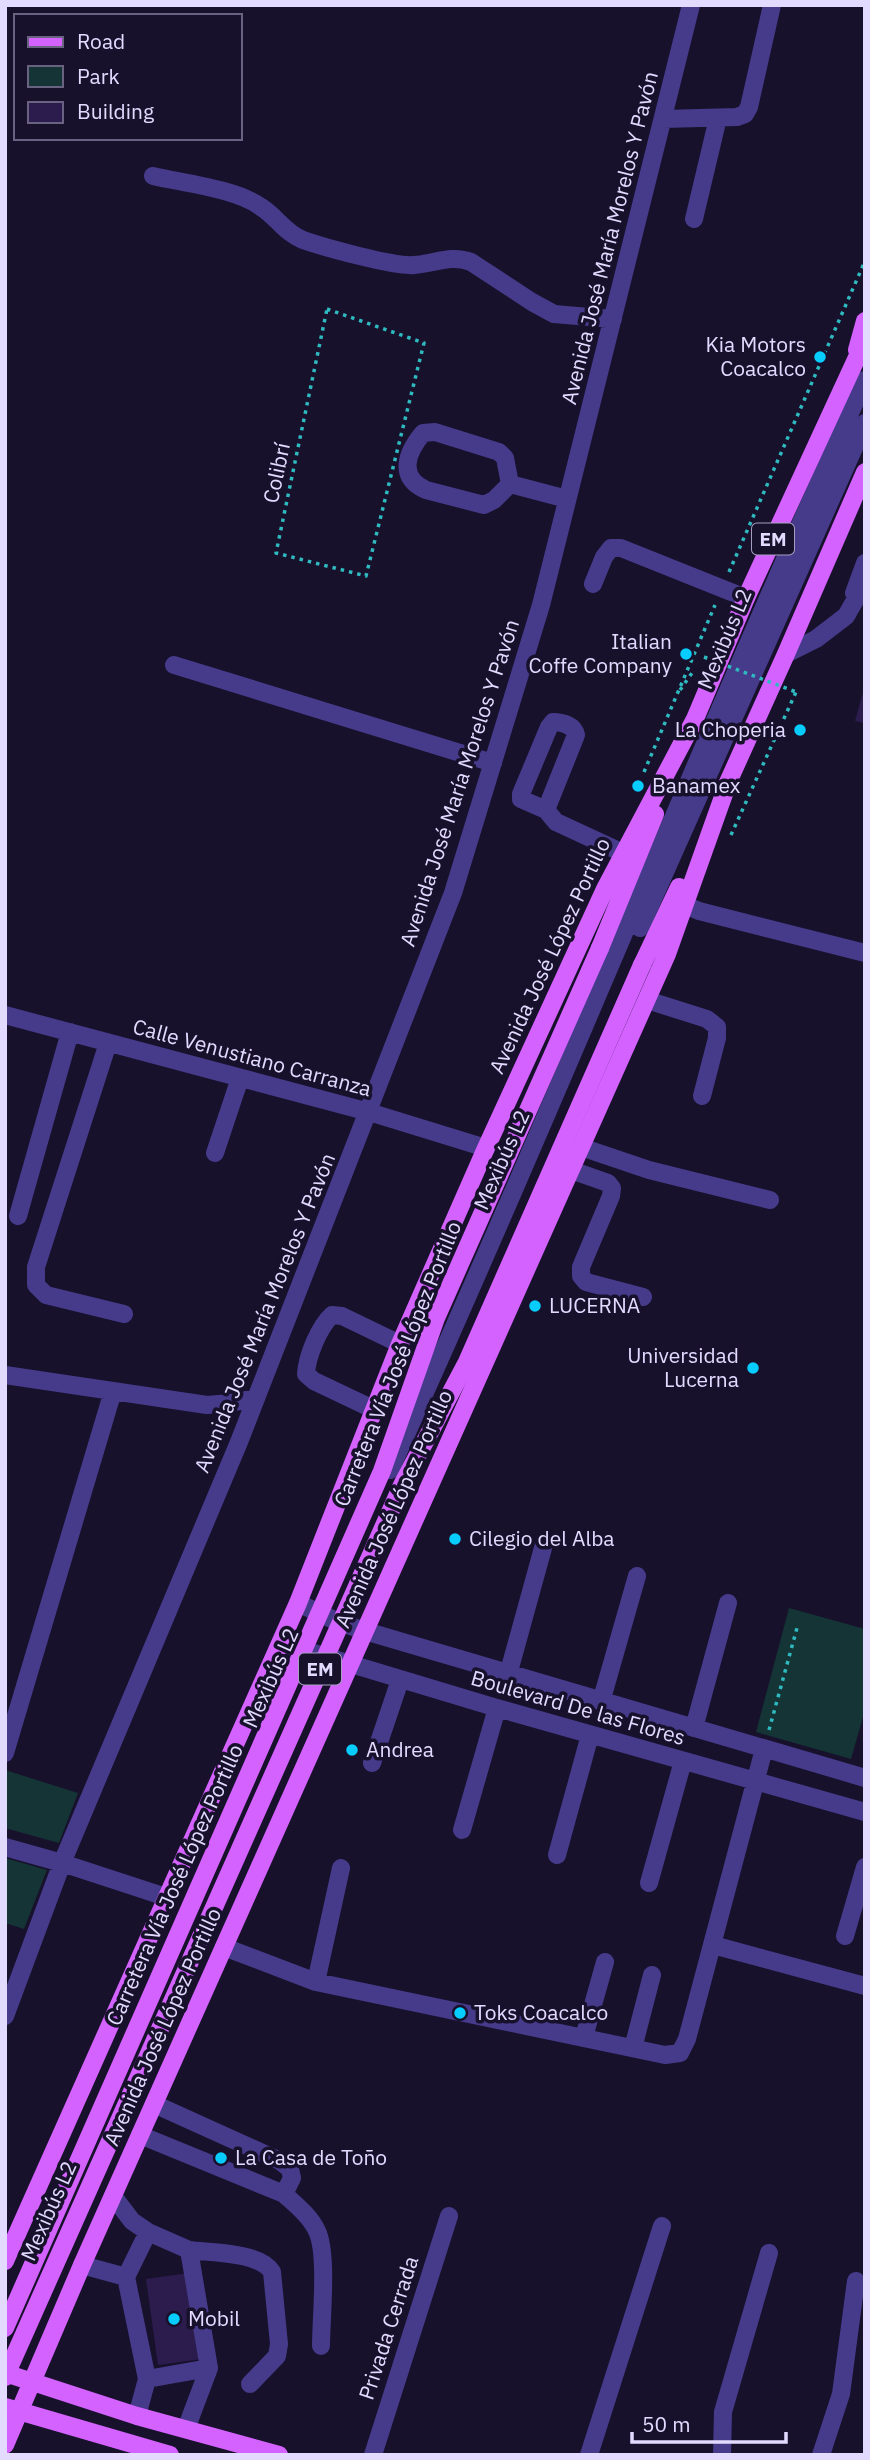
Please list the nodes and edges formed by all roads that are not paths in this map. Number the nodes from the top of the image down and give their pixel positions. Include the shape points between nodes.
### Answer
1 (691, 5) edge
2 (772, 5) edge
3 (718, 118) junction
4 (663, 119) junction
5 (153, 176) dead end
6 (694, 219) dead end
7 (613, 319) junction
8 (865, 321) edge
9 (865, 340) edge
10 (854, 363) junction
11 (865, 380) edge
12 (865, 423) edge
13 (865, 472) edge
14 (510, 484) junction
15 (567, 499) junction
16 (865, 563) edge
17 (865, 583) edge
18 (593, 584) dead end
19 (746, 598) junction
20 (846, 616) junction
21 (786, 654) junction
22 (174, 665) dead end
23 (696, 717) junction
24 (492, 763) junction
25 (729, 780) junction
26 (546, 810) junction
27 (623, 853) junction
28 (683, 904) junction
29 (865, 953) edge
30 (647, 1000) junction
31 (5, 1015) edge
32 (70, 1032) junction
33 (108, 1043) junction
34 (240, 1078) junction
35 (702, 1096) dead end
36 (369, 1112) junction
37 (581, 1147) junction
38 (485, 1148) junction
39 (215, 1153) dead end
40 (571, 1170) junction
41 (770, 1200) dead end
42 (18, 1216) dead end
43 (643, 1297) dead end
44 (124, 1314) dead end
45 (400, 1344) junction
46 (5, 1375) edge
47 (113, 1391) junction
48 (256, 1398) junction
49 (376, 1410) junction
50 (543, 1548) dead end
51 (637, 1576) dead end
52 (298, 1603) junction
53 (728, 1603) dead end
54 (330, 1618) junction
55 (365, 1631) junction
56 (281, 1643) junction
57 (314, 1653) junction
58 (349, 1665) junction
59 (508, 1675) junction
60 (400, 1680) junction
61 (601, 1702) junction
62 (497, 1709) junction
63 (694, 1728) junction
64 (590, 1735) junction
65 (764, 1749) junction
66 (5, 1753) edge
67 (683, 1761) junction
68 (372, 1763) dead end
69 (865, 1777) edge
70 (755, 1782) junction
71 (865, 1812) edge
72 (462, 1829) dead end
73 (5, 1847) edge
74 (557, 1855) dead end
75 (62, 1863) junction
76 (865, 1867) edge
77 (341, 1868) dead end
78 (649, 1883) dead end
79 (166, 1897) junction
80 (845, 1936) dead end
81 (713, 1945) junction
82 (224, 1947) junction
83 (605, 1962) dead end
84 (652, 1975) dead end
85 (316, 1982) junction
86 (865, 1986) edge
87 (5, 2016) edge
88 (584, 2037) junction
89 (633, 2048) junction
90 (154, 2104) junction
91 (140, 2135) junction
92 (284, 2194) junction
93 (113, 2196) junction
94 (449, 2216) dead end
95 (662, 2226) dead end
96 (148, 2232) junction
97 (189, 2250) junction
98 (769, 2253) dead end
99 (5, 2261) edge
100 (82, 2265) junction
101 (126, 2277) junction
102 (856, 2281) dead end
103 (5, 2328) edge
104 (5, 2340) edge
105 (321, 2346) dead end
106 (5, 2365) edge
107 (209, 2368) junction
108 (5, 2375) edge
109 (147, 2379) junction
110 (31, 2382) junction
111 (250, 2384) dead end
112 (12, 2409) edge
113 (137, 2416) junction
114 (186, 2429) junction
115 (5, 2445) edge
116 (170, 2455) edge
117 (279, 2455) edge
118 (373, 2455) edge
119 (589, 2455) edge
120 (722, 2455) edge
121 (821, 2455) edge

1 - 4 street, Avenida José María Morelos Y Pavón
2 - 3 street via 749,107 737,117
3 - 4 street
3 - 6 street
4 - 7 street, Avenida José María Morelos Y Pavón
5 - 7 street via 243,197 302,239 396,263 462,258 554,314
7 - 15 street, Avenida José María Morelos Y Pavón
8 - 10 main road
9 - 10 main road, Carretera Vía José López Portillo / EM
10 - 19 main road, Carretera Vía José López Portillo / EM
11 - 54 street, Mexibús L2
12 - 54 street, Mexibús L2
13 - 21 main road, EM
14 - 14 street via 505,458 499,452 435,432 423,433 408,454 411,480 426,490 484,505
14 - 15 street
15 - 24 street, Avenida José María Morelos Y Pavón via 541,605
16 - 20 street
17 - 20 street
18 - 19 street via 604,557 611,548 621,548
19 - 23 main road, Carretera Vía José López Portillo / EM
20 - 21 street
21 - 25 main road, EM
22 - 24 street
23 - 27 main road, Avenida José López Portillo
23 - 103 main road, Carretera Vía José López Portillo / EM, bridge via 600,948 436,1318 382,1471
24 - 36 street, Avenida José María Morelos Y Pavón via 453,893
25 - 28 main road, Avenida José López Portillo
25 - 108 main road, EM, bridge via 467,1362 402,1483
26 - 26 street via 525,802 521,794 550,727 559,722 576,735
26 - 27 street via 556,822
27 - 38 main road, Avenida José López Portillo
28 - 29 street
28 - 30 main road, Avenida José López Portillo
30 - 35 street via 708,1019 717,1027
30 - 37 main road, Avenida José López Portillo
31 - 32 street, Calle Venustiano Carranza
32 - 33 street, Calle Venustiano Carranza
32 - 42 street
33 - 34 street, Calle Venustiano Carranza
33 - 44 street via 36,1266 36,1285 46,1295
34 - 36 street, Calle Venustiano Carranza
34 - 39 street
36 - 38 street, Calle Venustiano Carranza
36 - 48 street, Avenida José María Morelos Y Pavón
37 - 40 main road, Avenida José López Portillo
37 - 41 street via 649,1170
38 - 45 main road, Avenida José López Portillo
40 - 43 street via 612,1188 581,1276 586,1282
40 - 55 main road, Avenida José López Portillo
45 - 49 main road, Avenida José López Portillo
45 - 49 street via 342,1315 332,1315 307,1365 306,1374 314,1381
46 - 47 street
47 - 48 street via 207,1405
47 - 66 street
48 - 75 street, Avenida José María Morelos Y Pavón
49 - 52 main road, Avenida José López Portillo
50 - 59 street
51 - 61 street
52 - 54 street, Boulevard De las Flores
52 - 56 main road, Avenida José López Portillo
53 - 63 street
54 - 55 street, Boulevard De las Flores
54 - 57 street, Mexibús L2
55 - 58 main road, Avenida José López Portillo
55 - 59 street, Boulevard De las Flores
56 - 57 street, Boulevard De las Flores
56 - 79 main road, Avenida José López Portillo
57 - 58 street, Boulevard De las Flores
57 - 104 street, Mexibús L2
57 - 106 street, Mexibús L2
58 - 60 street, Boulevard De las Flores
58 - 82 main road, Avenida José López Portillo
59 - 61 street, Boulevard De las Flores
60 - 62 street, Boulevard De las Flores
60 - 68 street
61 - 63 street, Boulevard De las Flores
62 - 64 street, Boulevard De las Flores
62 - 72 street
63 - 65 street, Boulevard De las Flores
64 - 67 street, Boulevard De las Flores
64 - 74 street
65 - 69 street, Boulevard De las Flores
65 - 70 street
67 - 70 street, Boulevard De las Flores
67 - 78 street
70 - 71 street, Boulevard De las Flores
70 - 81 street
73 - 75 street
75 - 79 street
75 - 87 street, Avenida José María Morelos Y Pavón
76 - 80 street
77 - 85 street
79 - 99 main road, Avenida José López Portillo
81 - 86 street
81 - 89 street via 680,2053
82 - 85 street
82 - 90 main road, Avenida José López Portillo
83 - 88 street
84 - 89 street
85 - 88 street
88 - 89 street
90 - 91 main road, Avenida José López Portillo
90 - 92 street via 280,2161 290,2169 292,2178
91 - 92 street
91 - 93 main road, Avenida José López Portillo
92 - 105 street via 317,2231 322,2250
93 - 96 street via 132,2221
93 - 100 main road, Avenida José López Portillo
94 - 118 street, Privada Cerrada
95 - 119 street
96 - 97 street
96 - 101 street
97 - 107 street
97 - 111 street via 254,2258 272,2272 277,2356
98 - 120 street via 723,2412
100 - 101 street
100 - 110 main road, Avenida José López Portillo
101 - 109 street
102 - 121 street via 841,2395
107 - 109 street
107 - 114 street
108 - 110 main road
109 - 113 street
110 - 112 main road, Avenida José López Portillo
110 - 113 main road
112 - 115 main road, Avenida José López Portillo
112 - 116 main road
113 - 114 main road
114 - 117 main road

